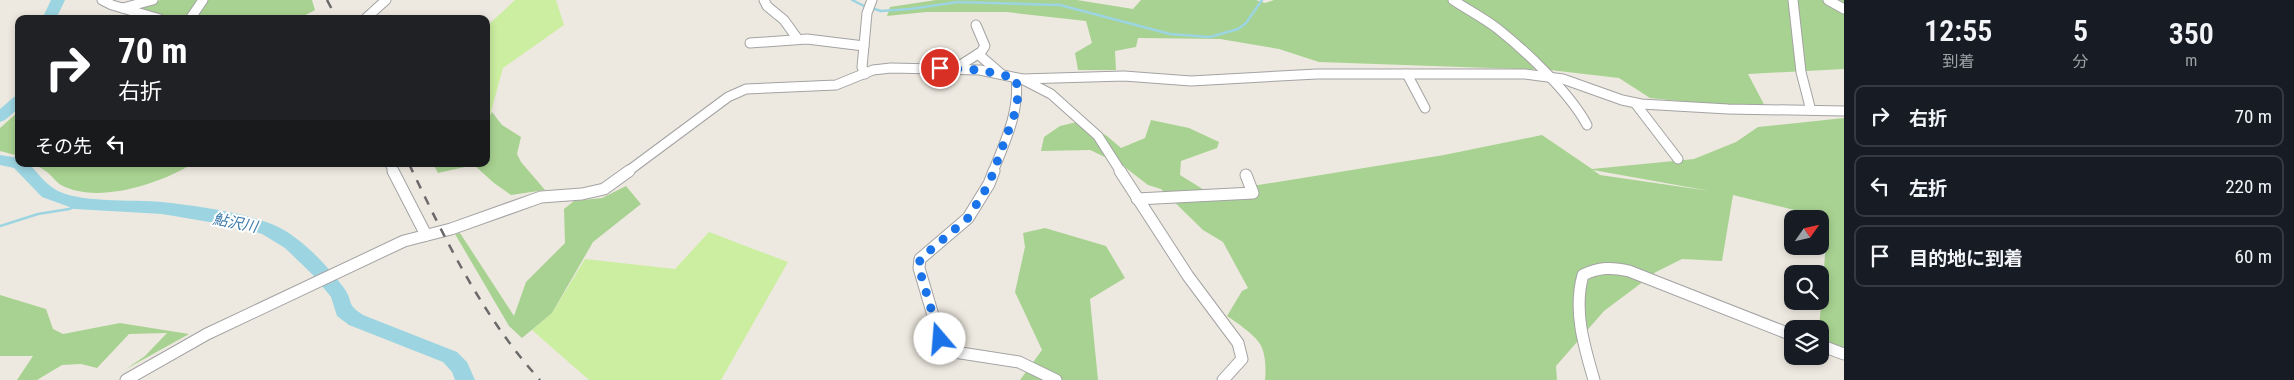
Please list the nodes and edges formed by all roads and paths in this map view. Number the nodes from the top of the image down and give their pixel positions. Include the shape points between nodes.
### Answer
1 (102, 0) edge
2 (153, 0) edge
3 (203, 0) edge
4 (386, 0) edge
5 (764, 0) edge
6 (1452, 0) edge
7 (1793, 0) edge
8 (1828, 0) edge
9 (870, 6) edge
10 (124, 8) junction
11 (1844, 9) edge
12 (147, 15) edge
13 (193, 15) edge
14 (369, 15) edge
15 (976, 26) dead end
16 (797, 38) junction
17 (750, 42) dead end
18 (864, 46) junction
19 (978, 54) junction
20 (956, 68) junction
21 (865, 74) junction
22 (1001, 74) junction
23 (1407, 74) junction
24 (1549, 77) junction
25 (1019, 78) junction
26 (1635, 103) junction
27 (1810, 107) dead end
28 (1425, 108) dead end
29 (1844, 111) edge
30 (1587, 125) dead end
31 (1678, 159) dead end
32 (392, 167) edge
33 (1246, 175) dead end
34 (1137, 200) junction
35 (426, 235) junction
36 (1784, 333) edge
37 (1829, 348) edge
38 (1844, 354) edge
39 (140, 376) edge
40 (126, 380) edge
41 (1056, 380) edge
42 (1223, 380) edge
43 (1594, 380) edge

1 - 10 street
2 - 10 street
3 - 13 street
4 - 14 street
5 - 16 street
6 - 24 street via 1498,29
7 - 27 street via 1806,101
8 - 11 street
9 - 18 street
10 - 12 street
15 - 19 street via 985,46
16 - 17 street
16 - 18 street
18 - 21 street via 862,67
19 - 20 street
19 - 22 street
20 - 21 street via 880,68
20 - 22 street
21 - 35 street via 836,85 746,89 728,97 604,189 541,197
22 - 25 street
23 - 24 street via 1526,74
23 - 25 street via 1317,74 1199,81 1116,76
23 - 28 street
24 - 26 street
24 - 30 street
25 - 34 street via 1051,94 1098,136
25 - 41 street via 1016,110 989,184 968,218 926,252 920,259 919,268 940,339 948,351 1019,362
26 - 29 street
26 - 31 street
32 - 35 street
33 - 34 street via 1253,193
34 - 42 street via 1238,343 1242,359
35 - 39 street via 404,241 207,334
36 - 43 street via 1629,271 1602,266 1583,275 1578,286 1585,348
37 - 38 street
39 - 40 street

